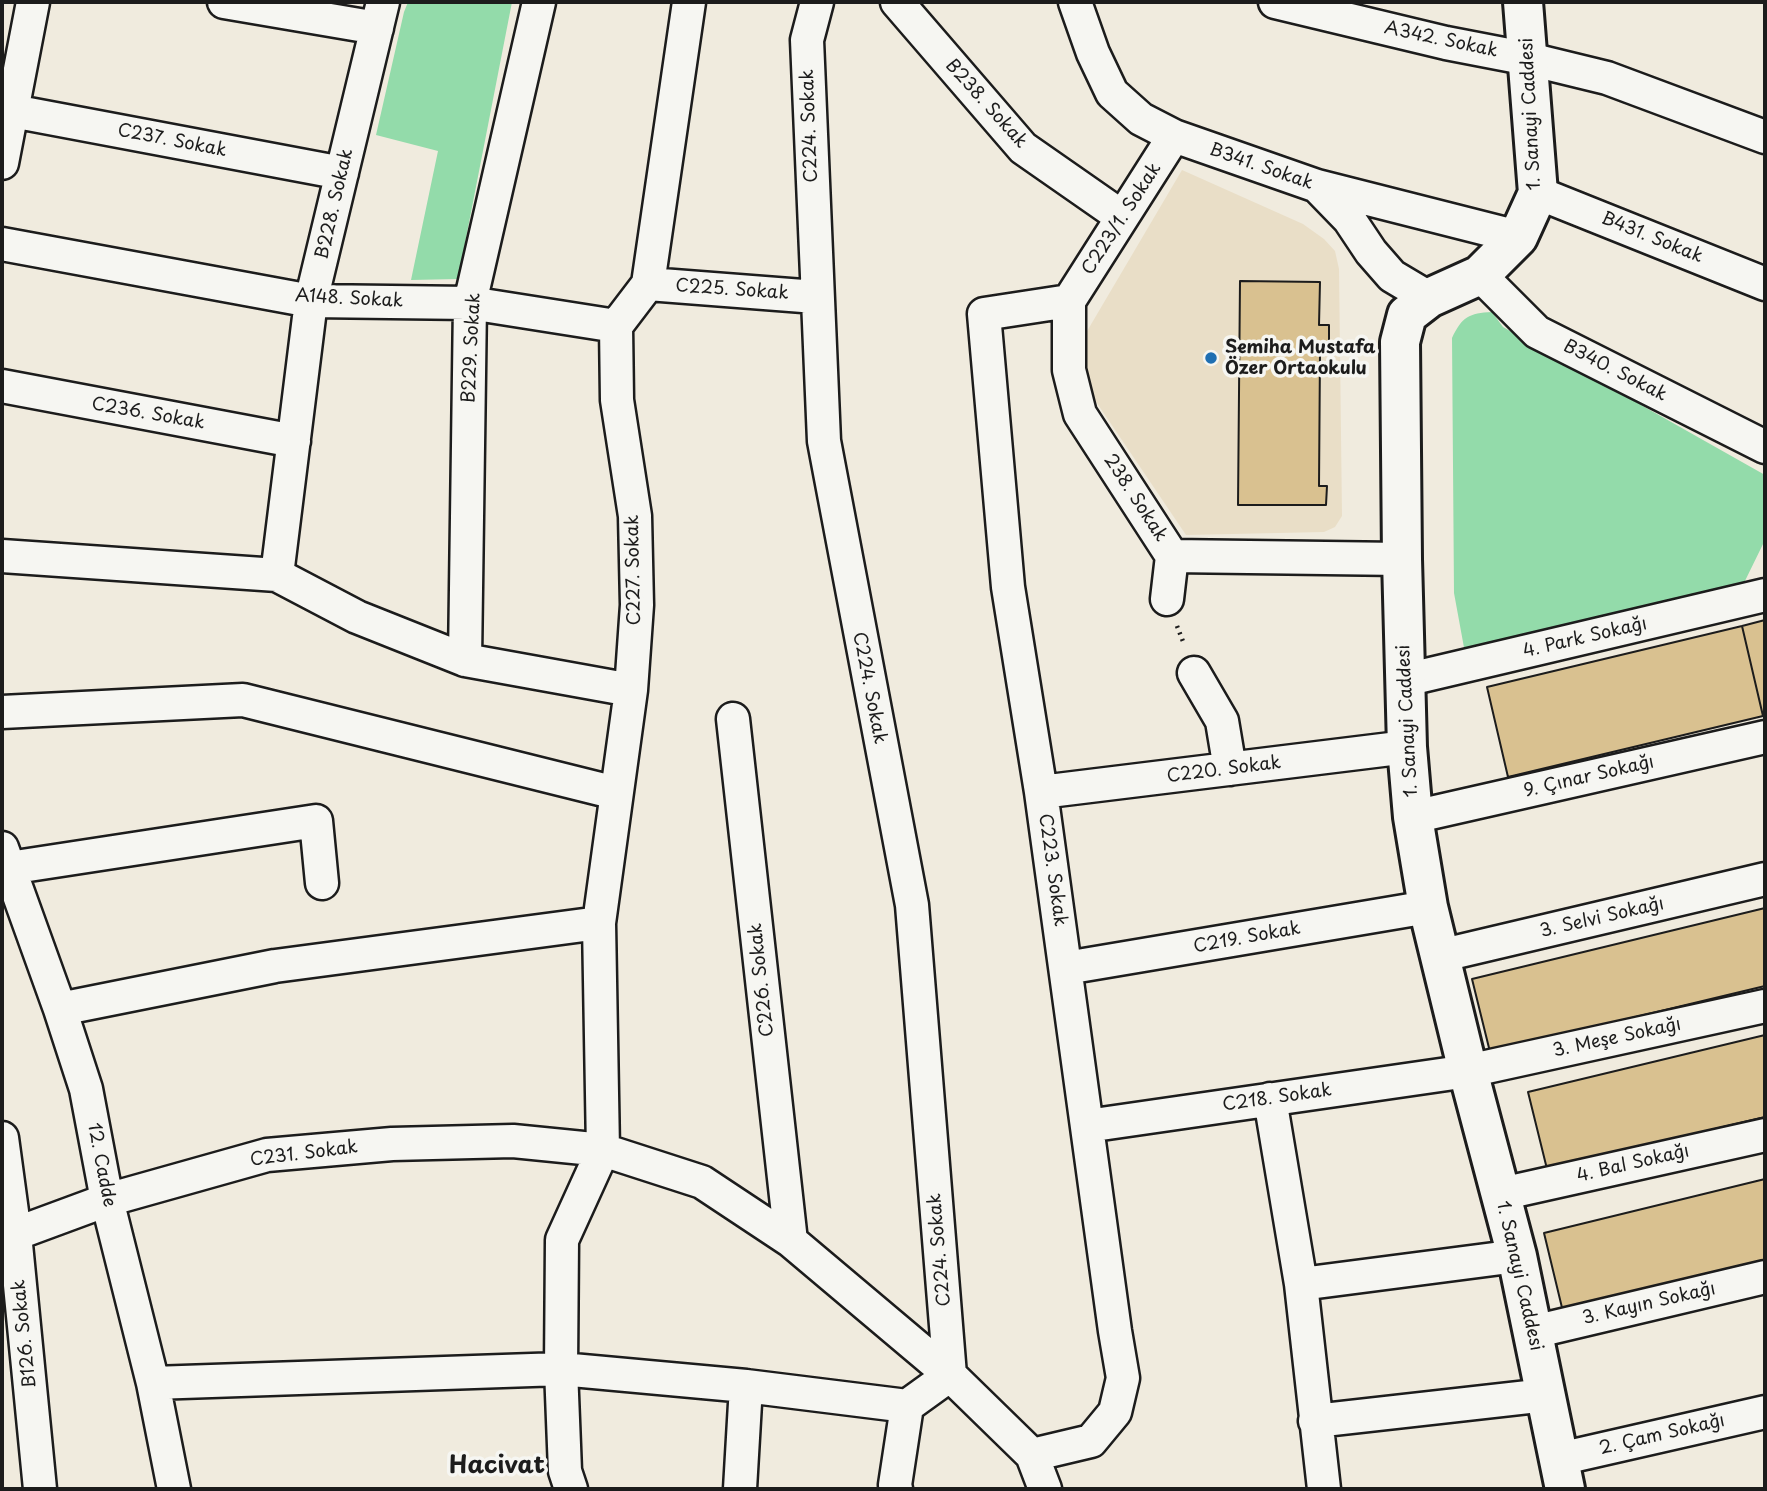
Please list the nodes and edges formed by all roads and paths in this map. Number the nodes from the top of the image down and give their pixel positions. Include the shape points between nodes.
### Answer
1 (33, 2) edge
2 (224, 2) edge
3 (539, 2) edge
4 (689, 2) edge
5 (817, 2) edge
6 (897, 2) edge
7 (1075, 2) edge
8 (1275, 2) edge
9 (1523, 2) edge
10 (380, 15) edge
11 (1529, 59) junction
12 (7, 110) edge
13 (1174, 136) junction
14 (1765, 137) edge
15 (2, 163) edge
16 (342, 173) junction
17 (1317, 187) junction
18 (1538, 193) junction
19 (1122, 217) junction
20 (1518, 237) junction
21 (2, 244) edge
22 (1480, 275) junction
23 (648, 284) junction
24 (1765, 284) edge
25 (816, 297) junction
26 (1429, 298) junction
27 (311, 301) junction
28 (1069, 301) junction
29 (470, 303) junction
30 (616, 326) junction
31 (2, 387) edge
32 (294, 441) junction
33 (1765, 447) edge
34 (2, 556) edge
35 (1172, 556) junction
36 (1402, 559) junction
37 (278, 575) junction
38 (1765, 595) edge
39 (1167, 599) joint
40 (465, 660) junction
41 (1194, 673) joint
42 (1405, 680) junction
43 (631, 690) junction
44 (2, 712) edge
45 (733, 719) dead end
46 (1765, 737) edge
47 (1407, 747) junction
48 (1230, 769) junction
49 (1041, 792) junction
50 (616, 793) junction
51 (1413, 817) junction
52 (5, 858) edge
53 (1765, 879) edge
54 (322, 883) dead end
55 (1428, 907) junction
56 (599, 923) junction
57 (1439, 956) junction
58 (1066, 968) junction
59 (1765, 1006) edge
60 (61, 1009) junction
61 (1468, 1071) junction
62 (1270, 1099) junction
63 (1087, 1126) junction
64 (1765, 1135) edge
65 (2, 1138) edge
66 (603, 1150) junction
67 (1501, 1194) junction
68 (107, 1199) junction
69 (15, 1234) junction
70 (790, 1241) junction
71 (1517, 1256) junction
72 (1765, 1276) edge
73 (1301, 1284) junction
74 (1533, 1332) junction
75 (561, 1369) junction
76 (950, 1375) junction
77 (153, 1383) junction
78 (746, 1386) junction
79 (1546, 1395) junction
80 (907, 1406) junction
81 (1765, 1412) edge
82 (1315, 1422) junction
83 (1032, 1455) junction
84 (1562, 1474) edge
85 (40, 1489) edge
86 (174, 1489) edge
87 (570, 1489) edge
88 (740, 1489) edge
89 (896, 1489) edge
90 (1045, 1489) edge
91 (1324, 1489) edge

1 - 12 street
2 - 10 street
3 - 29 street, B229. Sokak
4 - 23 street
5 - 25 street, C224. Sokak via 807,40
6 - 19 street, B238. Sokak via 1023,148
7 - 13 street, B341. Sokak via 1112,93 1141,119
8 - 11 street, A342. Sokak
9 - 11 street, 1. Sanayi Caddesi
10 - 16 street, B228. Sokak
11 - 14 street, A342. Sokak via 1607,78
11 - 18 street, 1. Sanayi Caddesi
12 - 15 street
12 - 16 street, C237. Sokak
13 - 17 street, B341. Sokak
13 - 19 street, C223/1. Sokak
16 - 27 street, B228. Sokak
17 - 20 street, B341. Sokak
17 - 26 street via 1349,219 1392,276
18 - 20 street, 1. Sanayi Caddesi
18 - 24 street, B431. Sokak
19 - 28 street, C223/1. Sokak
20 - 22 street, 1. Sanayi Caddesi
21 - 27 street, A148. Sokak
22 - 26 street, 1. Sanayi Caddesi
22 - 33 street, B340. Sokak via 1537,331
23 - 25 street, C225. Sokak
23 - 30 street
25 - 76 street, C224. Sokak via 824,441 912,905
26 - 36 street, 1. Sanayi Caddesi via 1407,315 1400,342
27 - 29 street, A148. Sokak
27 - 32 street, B228. Sokak
28 - 35 street, 238. Sokak via 1069,370 1080,414
28 - 49 street, C223. Sokak via 984,314 1008,587
29 - 30 street, A148. Sokak
29 - 40 street, B229. Sokak
30 - 43 street, C227. Sokak via 617,400 635,516 638,605
31 - 32 street, C236. Sokak
32 - 37 street, B228. Sokak
34 - 37 street
35 - 36 street, 238. Sokak
35 - 39 street
36 - 42 street, 1. Sanayi Caddesi
37 - 40 street via 357,617
38 - 42 street, 4. Park Sokağı
39 - 41 path
40 - 43 street
41 - 48 street via 1222,721
42 - 47 street, 1. Sanayi Caddesi
43 - 50 street, C227. Sokak
44 - 50 street via 243,700
45 - 70 street, C226. Sokak
46 - 51 street, 9. Çınar Sokağı
47 - 48 street, C220. Sokak
47 - 51 street, 1. Sanayi Caddesi
48 - 49 street, C220. Sokak
49 - 58 street, C223. Sokak
50 - 56 street, C227. Sokak
51 - 55 street, 1. Sanayi Caddesi
52 - 54 street via 316,821
52 - 60 street, 12. Cadde
53 - 57 street, 3. Selvi Sokağı
55 - 57 street, 1. Sanayi Caddesi
55 - 58 street, C219. Sokak
56 - 60 street via 275,966
56 - 66 street, C227. Sokak
57 - 61 street, 1. Sanayi Caddesi
58 - 63 street, C223. Sokak
59 - 61 street, 3. Meşe Sokağı
60 - 68 street, 12. Cadde via 86,1089
61 - 62 street, C218. Sokak
61 - 67 street, 1. Sanayi Caddesi
62 - 63 street, C218. Sokak
62 - 73 street
63 - 83 street, C223. Sokak via 1123,1378 1115,1412 1091,1441
64 - 67 street, 4. Bal Sokağı
65 - 69 street, B126. Sokak
66 - 68 street, C231. Sokak via 513,1141 392,1144 267,1155
66 - 70 street, C231. Sokak via 702,1182
66 - 75 street via 562,1240
67 - 71 street, 1. Sanayi Caddesi
68 - 69 street, C231. Sokak
68 - 77 street, 12. Cadde
69 - 85 street, B126. Sokak
70 - 76 street, C231. Sokak
71 - 73 street
71 - 74 street, 1. Sanayi Caddesi
72 - 74 street, 3. Kayın Sokağı
73 - 82 street
74 - 79 street, 1. Sanayi Caddesi
75 - 77 street
75 - 78 street
75 - 87 street via 565,1471
76 - 80 street
76 - 83 street, C231. Sokak
77 - 86 street, 12. Cadde
78 - 80 street
78 - 88 street
79 - 82 street
79 - 84 street, 1. Sanayi Caddesi
80 - 89 street
81 - 84 street, 2. Çam Sokağı
82 - 91 street
83 - 90 street

